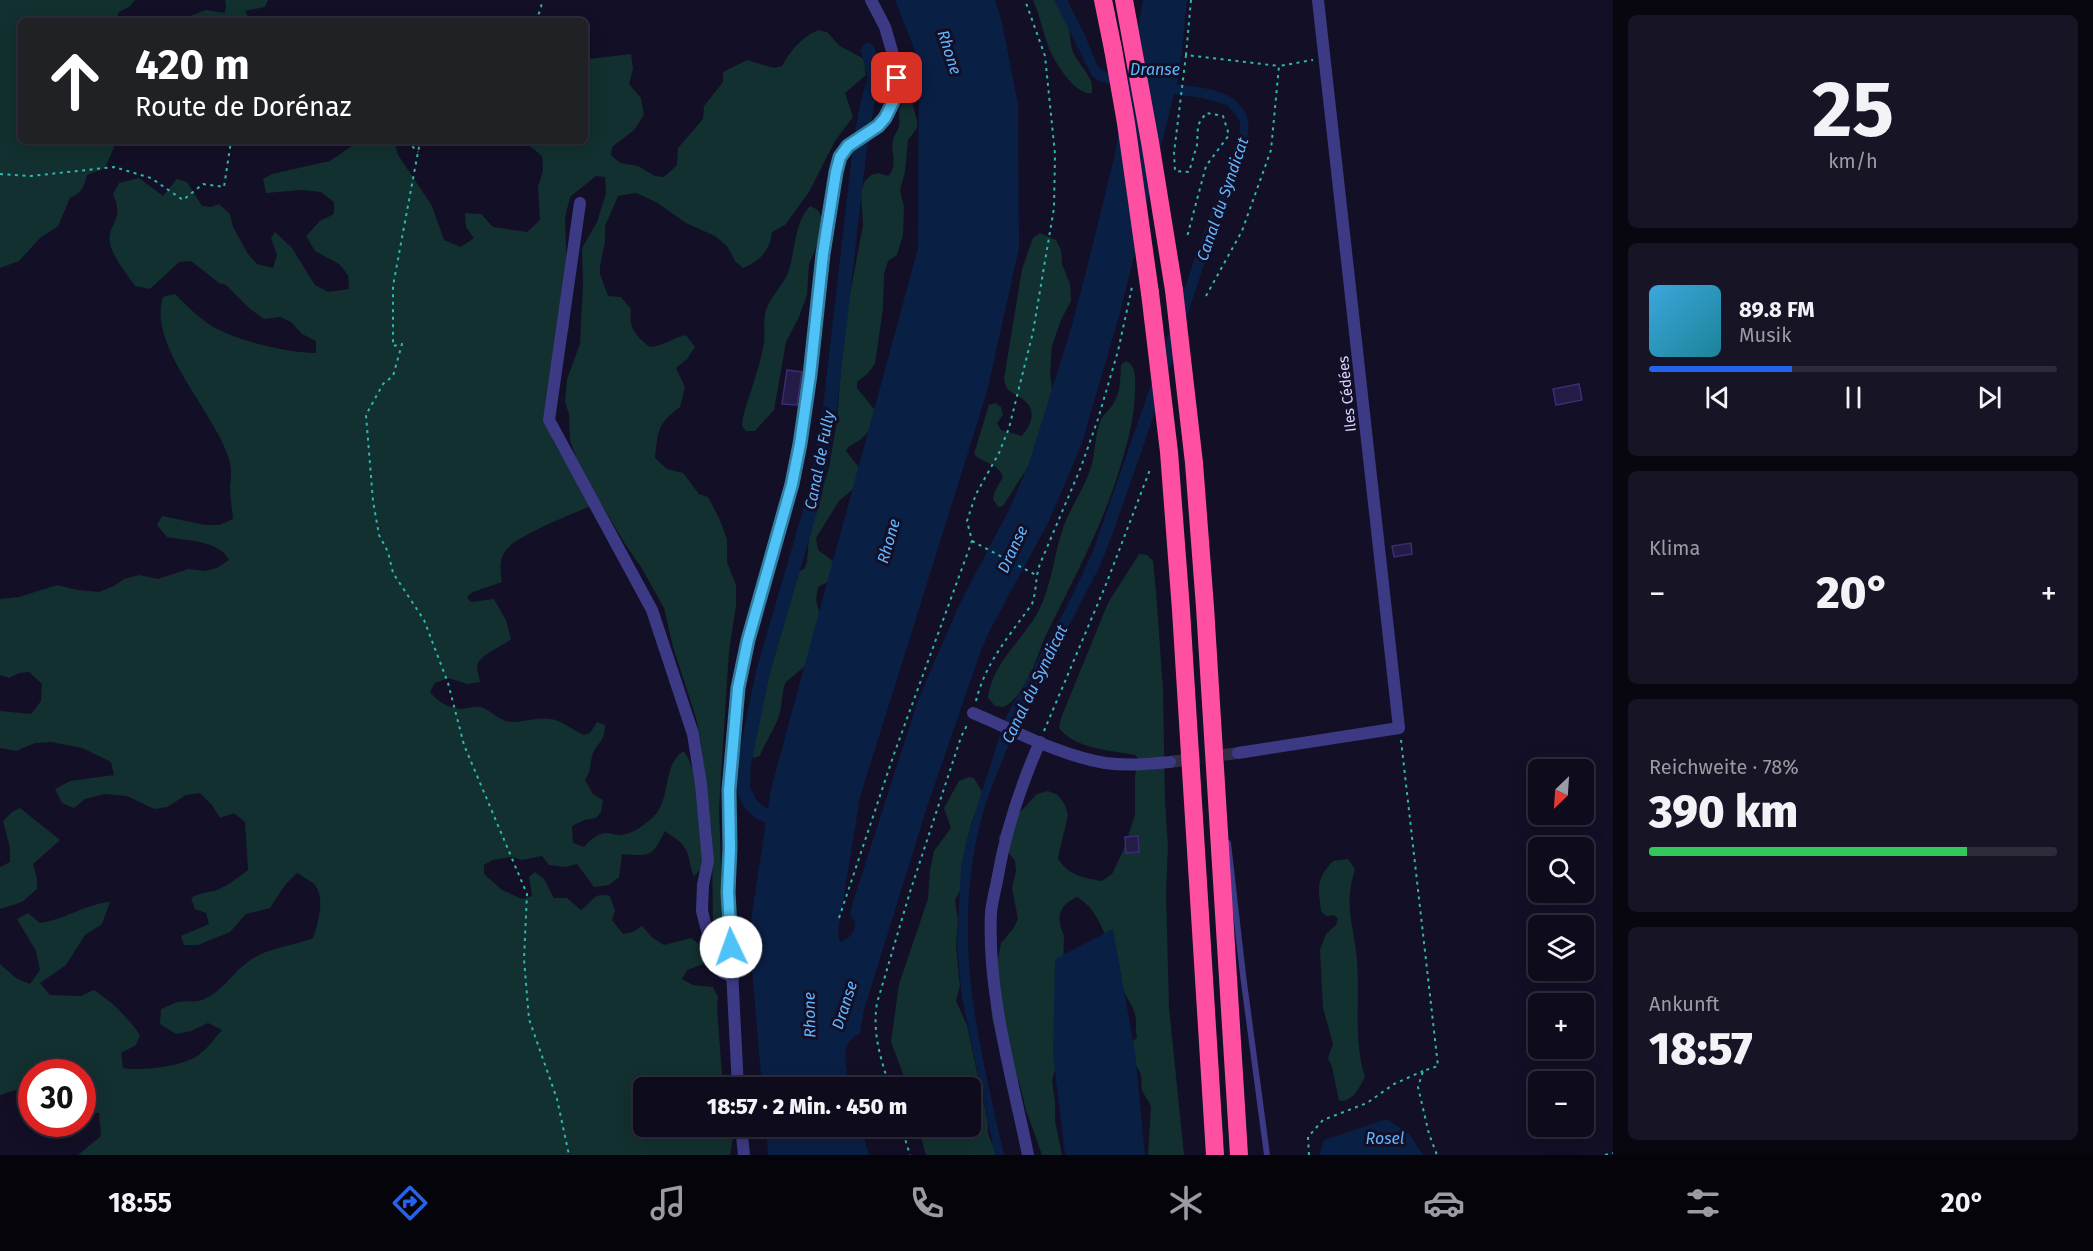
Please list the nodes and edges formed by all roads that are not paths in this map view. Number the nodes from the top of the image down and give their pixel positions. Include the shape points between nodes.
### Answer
1 (871, 0) edge
2 (1103, 0) edge
3 (1124, 0) edge
4 (1318, 0) edge
5 (580, 203) dead end
6 (1205, 607) junction
7 (973, 713) road end
8 (1035, 740) junction
9 (1238, 753) tunnel mouth
10 (1170, 762) tunnel mouth
11 (1226, 814) dead end
12 (1228, 837) dead end
13 (733, 977) junction
14 (738, 1077) edge
15 (742, 1137) edge
16 (744, 1155) edge
17 (1028, 1155) edge
18 (1215, 1155) edge
19 (1239, 1155) edge
20 (1267, 1155) edge

1 - 13 street via 889,40 897,78 896,96 878,126 848,146 840,157 792,484 738,688 729,790 728,892
2 - 18 highway, bridge via 1126,123 1169,452
3 - 6 highway, bridge via 1174,290 1194,463
4 - 9 street, Iles Cédées via 1399,728
5 - 13 street via 549,420 652,610 693,734 708,861 702,911 713,954 722,972
6 - 11 lane
6 - 19 highway
7 - 8 street
8 - 10 street via 1106,763
8 - 17 street via 1002,850 992,911 993,967 1001,1025
12 - 20 lane
13 - 14 street
15 - 16 street

